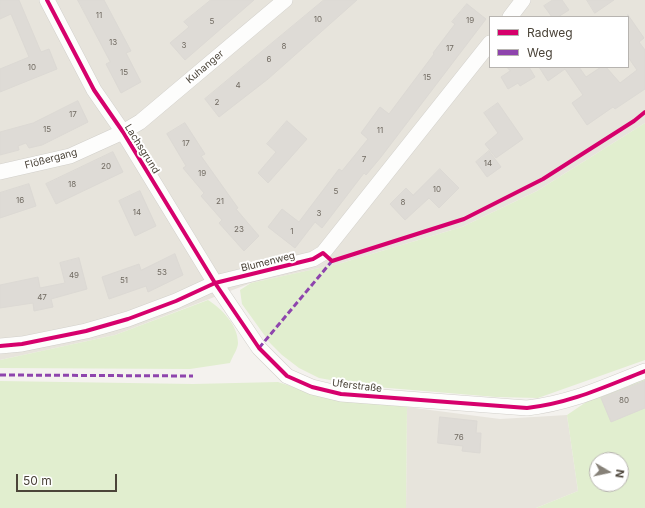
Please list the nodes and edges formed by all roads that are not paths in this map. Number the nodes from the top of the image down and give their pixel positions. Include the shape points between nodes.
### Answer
1 (47, 0) edge
2 (285, 0) edge
3 (523, 0) edge
4 (511, 16) edge
5 (489, 43) edge
6 (123, 132) junction
7 (0, 172) edge
8 (216, 283) junction
9 (0, 346) edge
10 (645, 371) edge

1 - 6 street, Lachsgrund via 94,90
2 - 6 street, Kuhanger via 140,122
3 - 4 street
5 - 8 street, Blumenweg via 323,253 313,259
6 - 7 street, Flößergang via 70,156
6 - 8 street, Lachsgrund
8 - 9 street via 176,301 93,329
8 - 10 street, Uferstraße via 259,348 274,365 288,376 312,387 341,394 527,408 575,399

